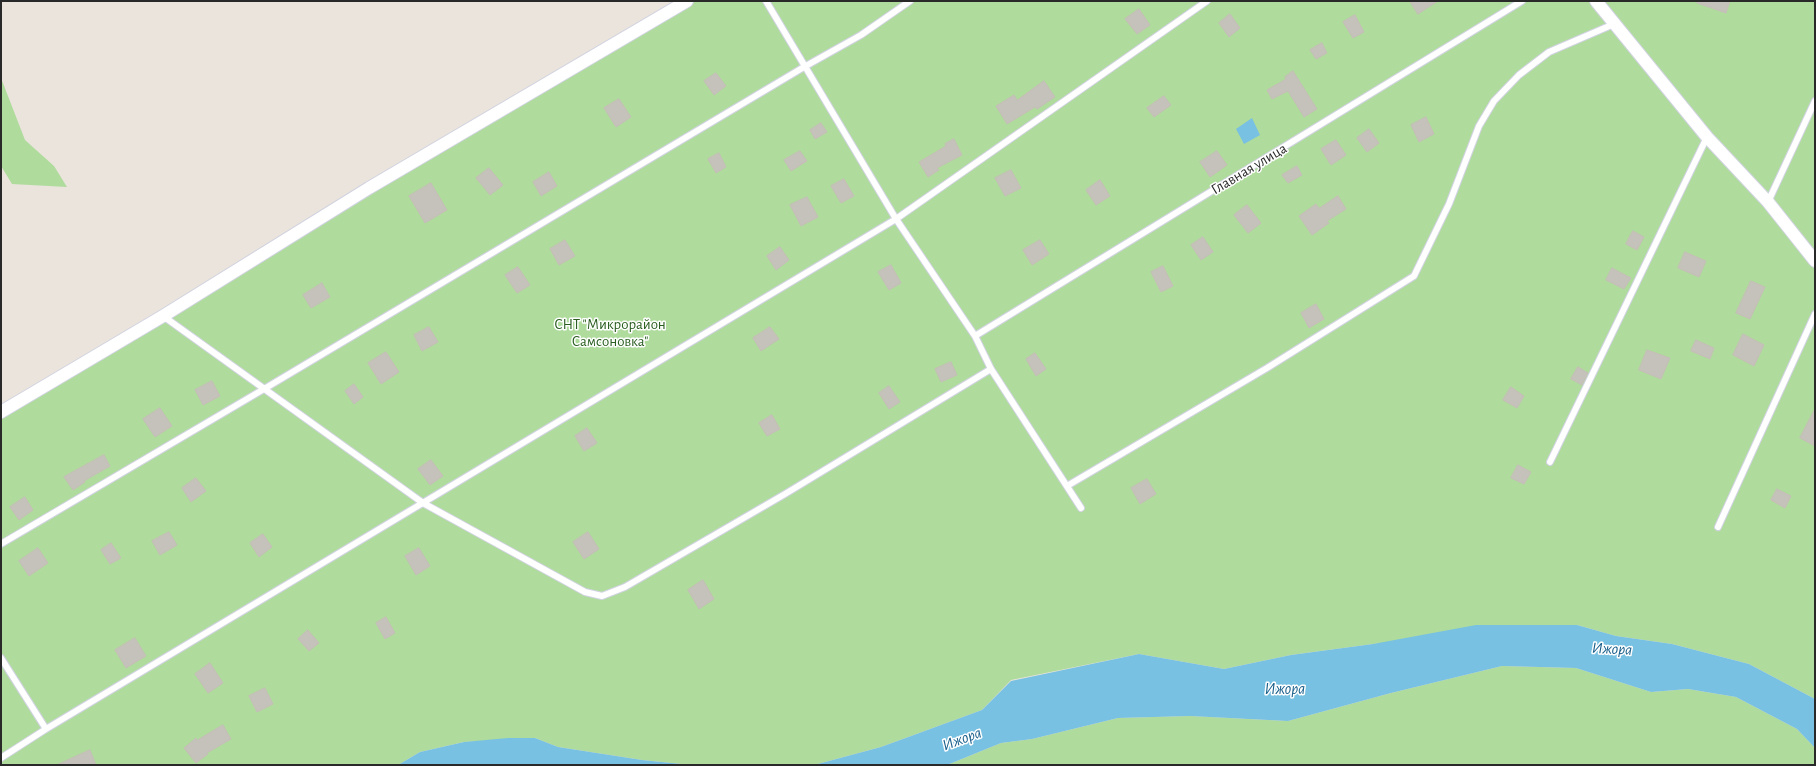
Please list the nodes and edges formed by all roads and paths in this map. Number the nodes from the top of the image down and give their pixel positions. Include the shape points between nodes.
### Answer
1 (687, 1) edge
2 (766, 1) edge
3 (910, 1) edge
4 (1207, 1) edge
5 (1522, 1) edge
6 (1596, 1) edge
7 (1614, 24) junction
8 (804, 67) junction
9 (1815, 101) edge
10 (1707, 137) junction
11 (1768, 202) junction
12 (896, 219) junction
13 (1815, 261) edge
14 (1815, 314) edge
15 (162, 316) junction
16 (975, 336) junction
17 (990, 369) junction
18 (264, 390) junction
19 (1, 412) edge
20 (1550, 462) dead end
21 (1067, 486) junction
22 (423, 503) junction
23 (1081, 508) dead end
24 (1718, 527) dead end
25 (1, 544) edge
26 (1, 658) edge
27 (46, 729) junction
28 (1, 758) edge

1 - 15 street via 369,188
2 - 8 lane
3 - 8 lane via 861,35
4 - 12 lane
5 - 16 lane, Главная улица
6 - 7 street
7 - 10 street
7 - 21 lane via 1549,52 1519,75 1494,101 1479,126 1449,204 1414,276 1267,368
8 - 12 lane
8 - 18 lane
9 - 11 lane
10 - 11 street
10 - 20 lane
11 - 13 street
12 - 16 lane
12 - 22 lane
14 - 24 lane
15 - 18 lane
15 - 19 street
16 - 17 lane
17 - 21 lane
17 - 22 lane via 772,502 625,587 602,596 585,592
18 - 22 lane
18 - 25 lane
21 - 23 lane
22 - 27 lane
26 - 27 lane
27 - 28 lane

